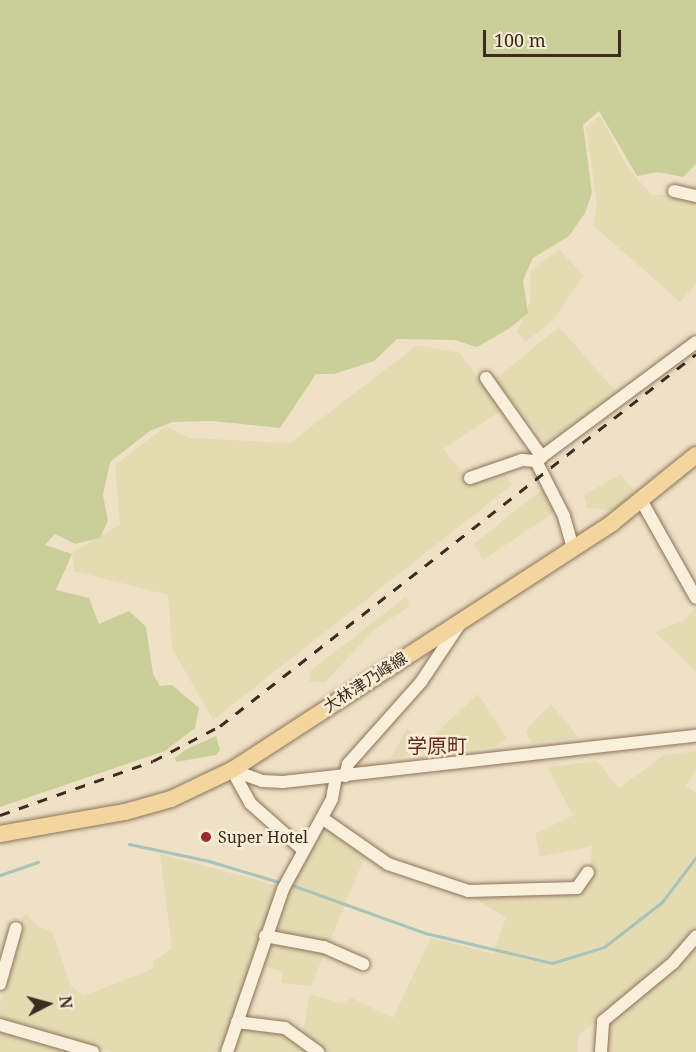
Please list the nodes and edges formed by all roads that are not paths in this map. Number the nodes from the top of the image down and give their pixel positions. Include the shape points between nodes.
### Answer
1 (674, 191) dead end
2 (696, 196) edge
3 (696, 342) edge
4 (486, 378) dead end
5 (696, 455) edge
6 (539, 459) junction
7 (470, 478) dead end
8 (641, 500) junction
9 (573, 548) junction
10 (696, 598) edge
11 (463, 619) junction
12 (696, 736) edge
13 (231, 770) junction
14 (340, 777) junction
15 (322, 818) junction
16 (0, 834) edge
17 (302, 849) junction
18 (588, 872) dead end
19 (16, 928) dead end
20 (265, 936) junction
21 (696, 937) edge
22 (363, 964) dead end
23 (0, 984) edge
24 (237, 1022) junction
25 (0, 1025) edge
26 (93, 1052) edge
27 (227, 1052) edge
28 (318, 1052) edge
29 (601, 1052) edge

1 - 2 street
3 - 6 street
4 - 6 street
5 - 8 main road, 大林津乃峰線
6 - 7 street via 522,460
6 - 9 street via 564,516
8 - 9 main road, 大林津乃峰線
8 - 10 street
9 - 11 main road, 大林津乃峰線
11 - 13 main road, 大林津乃峰線
11 - 14 street via 420,682
12 - 14 street
13 - 14 street via 272,782
13 - 16 main road, 大林津乃峰線 via 159,802
13 - 17 street via 250,803
14 - 15 street
15 - 17 street
15 - 18 street via 388,864 468,891 577,888
17 - 20 street
19 - 23 street
20 - 22 street via 324,947
20 - 24 street
21 - 29 street via 673,963 603,1021
24 - 27 street
24 - 28 street via 285,1028
25 - 26 street

